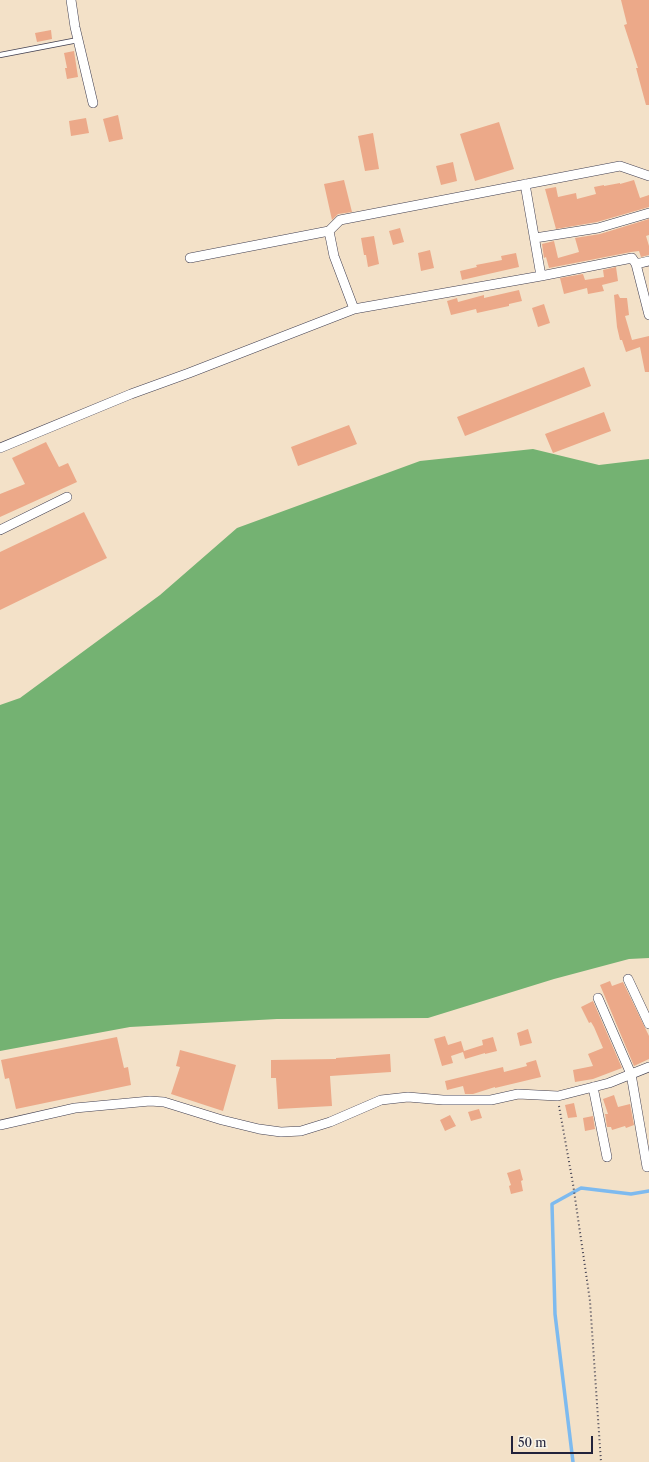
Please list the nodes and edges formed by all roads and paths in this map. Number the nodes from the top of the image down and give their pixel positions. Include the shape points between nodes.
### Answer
1 (71, 0) edge
2 (78, 40) junction
3 (0, 56) edge
4 (93, 103) dead end
5 (649, 176) edge
6 (525, 184) junction
7 (649, 213) edge
8 (329, 231) junction
9 (535, 238) junction
10 (190, 258) dead end
11 (649, 262) edge
12 (636, 264) junction
13 (541, 276) junction
14 (354, 309) junction
15 (649, 315) edge
16 (0, 448) edge
17 (67, 497) dead end
18 (0, 530) edge
19 (628, 979) dead end
20 (598, 998) dead end
21 (649, 1024) edge
22 (649, 1067) edge
23 (631, 1074) junction
24 (593, 1087) junction
25 (558, 1096) junction
26 (0, 1125) edge
27 (607, 1157) dead end
28 (647, 1167) dead end
29 (601, 1462) edge

1 - 2 street
2 - 3 lane
2 - 4 street
5 - 6 street via 620,166
6 - 8 street via 340,220
6 - 9 street
7 - 9 street via 598,228
8 - 10 street
8 - 14 street via 334,256
9 - 13 street
11 - 12 street
12 - 13 street via 632,258
12 - 15 street
13 - 14 street
14 - 16 street via 131,394
17 - 18 street
19 - 21 street
20 - 23 street
22 - 23 street
23 - 24 street
23 - 28 street
24 - 25 street
24 - 27 street
25 - 26 street via 518,1094 491,1100 408,1097 381,1100 330,1122 301,1130 281,1132 222,1120 164,1102 150,1101 75,1108
25 - 29 path via 590,1301

